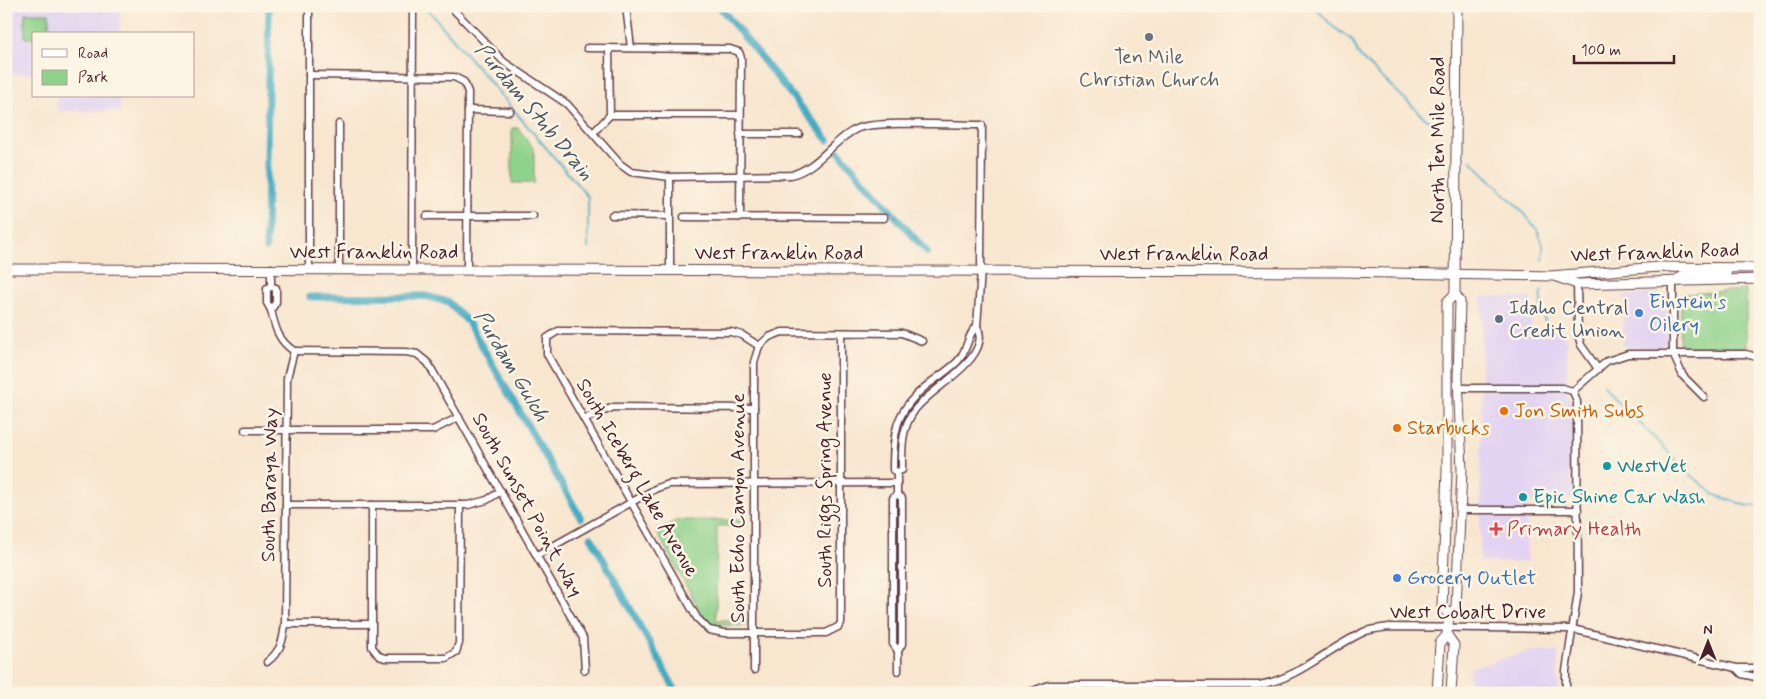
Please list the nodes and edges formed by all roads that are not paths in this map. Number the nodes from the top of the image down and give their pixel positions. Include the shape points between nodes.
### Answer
1 (309, 6) edge
2 (413, 6) edge
3 (450, 6) edge
4 (626, 6) edge
5 (1457, 6) edge
6 (587, 48) dead end
7 (609, 48) junction
8 (631, 48) junction
9 (310, 75) junction
10 (413, 76) junction
11 (468, 110) junction
12 (510, 110) dead end
13 (610, 115) junction
14 (740, 115) junction
15 (338, 124) dead end
16 (593, 133) junction
17 (740, 134) junction
18 (799, 134) dead end
19 (740, 175) junction
20 (670, 177) junction
21 (612, 215) dead end
22 (427, 216) dead end
23 (468, 216) junction
24 (533, 216) dead end
25 (670, 216) junction
26 (684, 217) dead end
27 (740, 217) junction
28 (884, 218) dead end
29 (272, 268) junction
30 (1741, 268) junction
31 (1760, 268) edge
32 (6, 269) edge
33 (309, 269) junction
34 (339, 269) junction
35 (412, 270) junction
36 (467, 270) junction
37 (670, 270) junction
38 (981, 271) junction
39 (1455, 274) junction
40 (1551, 276) junction
41 (1760, 279) edge
42 (1673, 282) junction
43 (1577, 284) junction
44 (1454, 294) junction
45 (842, 333) junction
46 (922, 341) dead end
47 (758, 346) junction
48 (294, 350) junction
49 (1673, 354) junction
50 (1760, 358) edge
51 (1598, 370) junction
52 (1459, 388) junction
53 (1573, 391) junction
54 (1704, 397) dead end
55 (754, 408) junction
56 (459, 417) junction
57 (584, 419) junction
58 (245, 430) dead end
59 (287, 430) junction
60 (754, 482) junction
61 (842, 483) junction
62 (897, 483) junction
63 (501, 491) junction
64 (631, 502) junction
65 (286, 505) junction
66 (372, 505) junction
67 (460, 505) junction
68 (1461, 510) junction
69 (1578, 510) junction
70 (537, 555) junction
71 (1449, 615) junction
72 (285, 624) junction
73 (371, 624) junction
74 (1572, 629) junction
75 (1447, 631) junction
76 (754, 633) junction
77 (267, 662) dead end
78 (1736, 668) junction
79 (1760, 668) edge
80 (585, 670) dead end
81 (754, 670) dead end
82 (898, 671) dead end
83 (1760, 678) edge
84 (1030, 692) dead end
85 (1437, 693) edge
86 (1451, 693) edge
87 (1566, 693) edge

1 - 9 street
2 - 10 street
3 - 16 street via 504,62 567,104
4 - 8 street
5 - 39 main road, North Ten Mile Road
6 - 7 street
7 - 8 street
7 - 13 street
8 - 14 street via 730,49 738,52 741,58
9 - 10 street
9 - 33 street
10 - 11 street via 454,77 464,82 468,92
10 - 35 street
11 - 12 street
11 - 23 street
13 - 14 street
13 - 16 street
14 - 17 street
15 - 34 street
16 - 20 street via 631,172
17 - 18 street
17 - 19 street
19 - 20 street
19 - 27 street
19 - 38 street via 800,173 858,127 880,124 982,125
20 - 25 street
21 - 25 street
22 - 23 street
23 - 24 street
23 - 36 street
25 - 37 street
26 - 27 street
27 - 28 street
29 - 32 main road, West Franklin Road
29 - 33 main road, West Franklin Road
29 - 48 street via 267,303 276,331
30 - 31 main road, West Franklin Road
30 - 40 main road, West Franklin Road via 1658,267
30 - 42 main road via 1719,274 1687,274
33 - 34 main road, West Franklin Road
34 - 35 main road, West Franklin Road
35 - 36 main road, West Franklin Road
36 - 37 main road, West Franklin Road
37 - 38 main road, West Franklin Road
38 - 39 main road, West Franklin Road
38 - 62 street via 977,326 980,332 974,354 963,368 921,400 906,424 902,470 897,472
39 - 40 main road, West Franklin Road
39 - 44 main road, North Ten Mile Road
40 - 43 main road, West Franklin Road
41 - 42 main road, West Franklin Road
42 - 43 main road, West Franklin Road
42 - 49 street
43 - 51 street via 1578,334
44 - 52 main road via 1460,302
44 - 71 main road via 1447,302 1447,478 1442,607
45 - 46 street via 902,333
45 - 47 street via 782,332
45 - 61 street, South Riggs Spring Avenue
47 - 55 street, South Echo Canyon Avenue via 754,362
47 - 57 street, South Iceberg Lake Avenue via 731,332 558,331 547,338 547,354
48 - 56 street, South Sunset Point Way via 417,354 425,361
48 - 59 street, South Baraya Way via 287,378
49 - 50 street via 1746,354
49 - 51 street via 1628,354 1607,361
49 - 54 street via 1683,376
51 - 53 street
52 - 53 street via 1562,388
52 - 68 main road
53 - 69 street via 1578,402
55 - 57 street via 614,407
55 - 60 street, South Echo Canyon Avenue
56 - 59 street via 433,430
56 - 63 street, South Sunset Point Way
57 - 64 street, South Iceberg Lake Avenue
58 - 59 street
59 - 65 street, South Baraya Way
60 - 61 street
60 - 64 street via 669,484
60 - 76 street, South Echo Canyon Avenue
61 - 62 street
61 - 76 street, South Riggs Spring Avenue via 842,618 838,627 826,633
62 - 82 street via 894,498 893,644 898,651
63 - 67 street via 477,504
63 - 70 street, South Sunset Point Way
64 - 70 street
64 - 76 street, South Iceberg Lake Avenue via 697,618 709,630
65 - 66 street
65 - 72 street, South Baraya Way
66 - 67 street
66 - 73 street
67 - 73 street via 459,643 456,652 446,658 385,658 375,651 371,643
68 - 69 street
68 - 71 main road via 1456,608
69 - 74 street via 1578,592
70 - 80 street, South Sunset Point Way via 583,638
71 - 75 main road
72 - 73 street
72 - 77 street, South Baraya Way via 283,643
74 - 75 street, West Cobalt Drive
74 - 78 street, West Cobalt Drive
74 - 87 street
75 - 84 street, West Cobalt Drive via 1389,627 1368,631 1275,682 1049,685
75 - 85 main road via 1440,643
75 - 86 main road via 1454,644
76 - 81 street, South Echo Canyon Avenue
78 - 79 street, West Cobalt Drive
78 - 83 street, West Cobalt Drive via 1742,674

